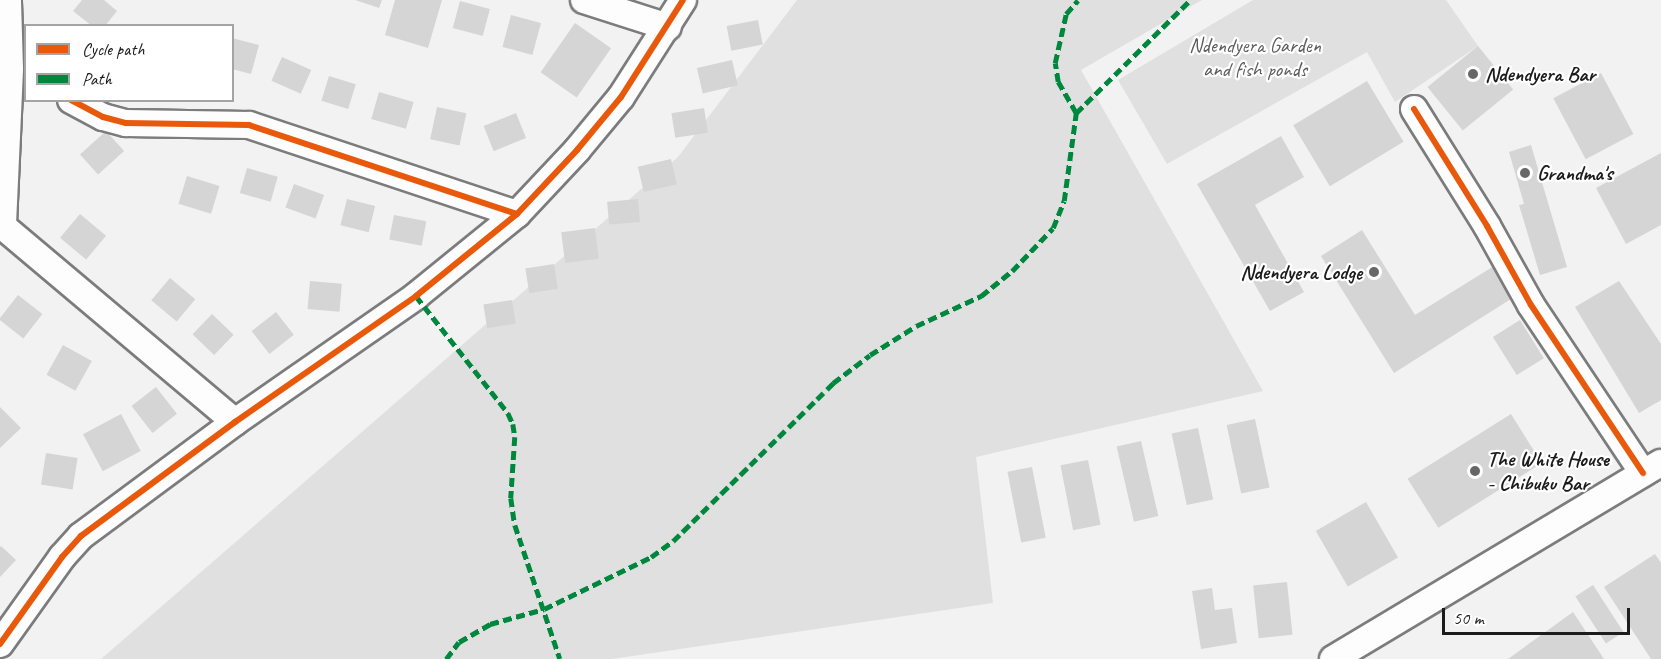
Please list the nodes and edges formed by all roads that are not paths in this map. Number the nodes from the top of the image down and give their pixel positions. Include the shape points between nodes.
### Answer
1 (8, 0) edge
2 (584, 0) edge
3 (684, 0) edge
4 (668, 27) junction
5 (18, 73) edge
6 (75, 102) edge
7 (1414, 109) dead end
8 (517, 214) junction
9 (2, 224) edge
10 (235, 422) junction
11 (1652, 468) edge
12 (0, 644) edge
13 (1331, 658) edge

1 - 5 street
2 - 4 street
3 - 4 street
4 - 8 street via 599,124
5 - 9 street
6 - 8 street via 103,117 126,123 227,123 272,131
7 - 11 street via 1537,315
8 - 10 street via 416,296
9 - 10 street
10 - 12 street via 81,536 62,556
11 - 13 street

